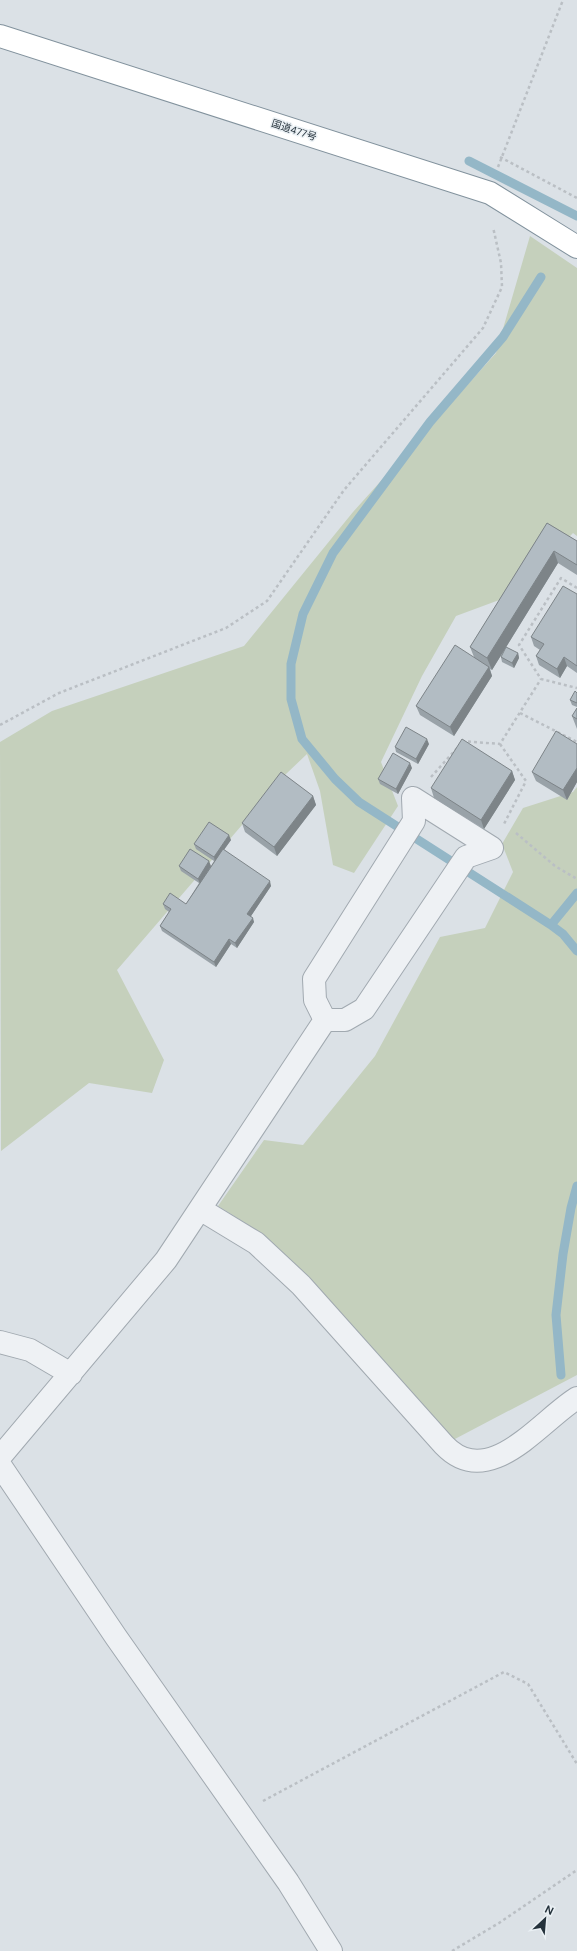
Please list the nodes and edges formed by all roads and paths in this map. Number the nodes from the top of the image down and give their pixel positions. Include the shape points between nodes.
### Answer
1 (563, 0) edge
2 (0, 36) edge
3 (500, 157) junction
4 (490, 193) junction
5 (577, 198) edge
6 (577, 247) edge
7 (577, 588) edge
8 (541, 679) junction
9 (577, 688) edge
10 (520, 713) junction
11 (0, 725) edge
12 (577, 742) edge
13 (500, 744) junction
14 (413, 798) junction
15 (504, 824) junction
16 (492, 848) junction
17 (577, 879) edge
18 (325, 1020) junction
19 (200, 1209) junction
20 (0, 1342) edge
21 (71, 1374) junction
22 (577, 1398) edge
23 (0, 1457) edge
24 (0, 1465) edge
25 (577, 1764) edge
26 (243, 1819) junction
27 (577, 1870) edge
28 (332, 1951) edge
29 (452, 1951) edge

1 - 3 path
2 - 4 highway, 国道477号
3 - 4 path
3 - 5 path
4 - 6 highway, 国道477号
4 - 11 path via 494,235 501,263 502,287 483,328 344,490 267,601 226,628 59,693
7 - 8 path via 561,578 519,645
8 - 9 path
8 - 10 path
10 - 12 path
10 - 13 path
13 - 14 path via 463,740
13 - 15 path via 526,781
14 - 16 street
14 - 18 street via 414,820 314,979 316,1000
15 - 16 path
15 - 17 path via 555,866
16 - 18 street via 466,857 364,1008 345,1020
18 - 19 street
19 - 21 street via 166,1260
19 - 22 street via 256,1243 301,1285 452,1454 478,1462 490,1460 522,1443
20 - 21 street via 30,1350
21 - 23 street
24 - 26 street via 116,1638
25 - 26 path via 528,1684 504,1672 259,1803
26 - 28 street via 288,1882
27 - 29 path via 500,1923

